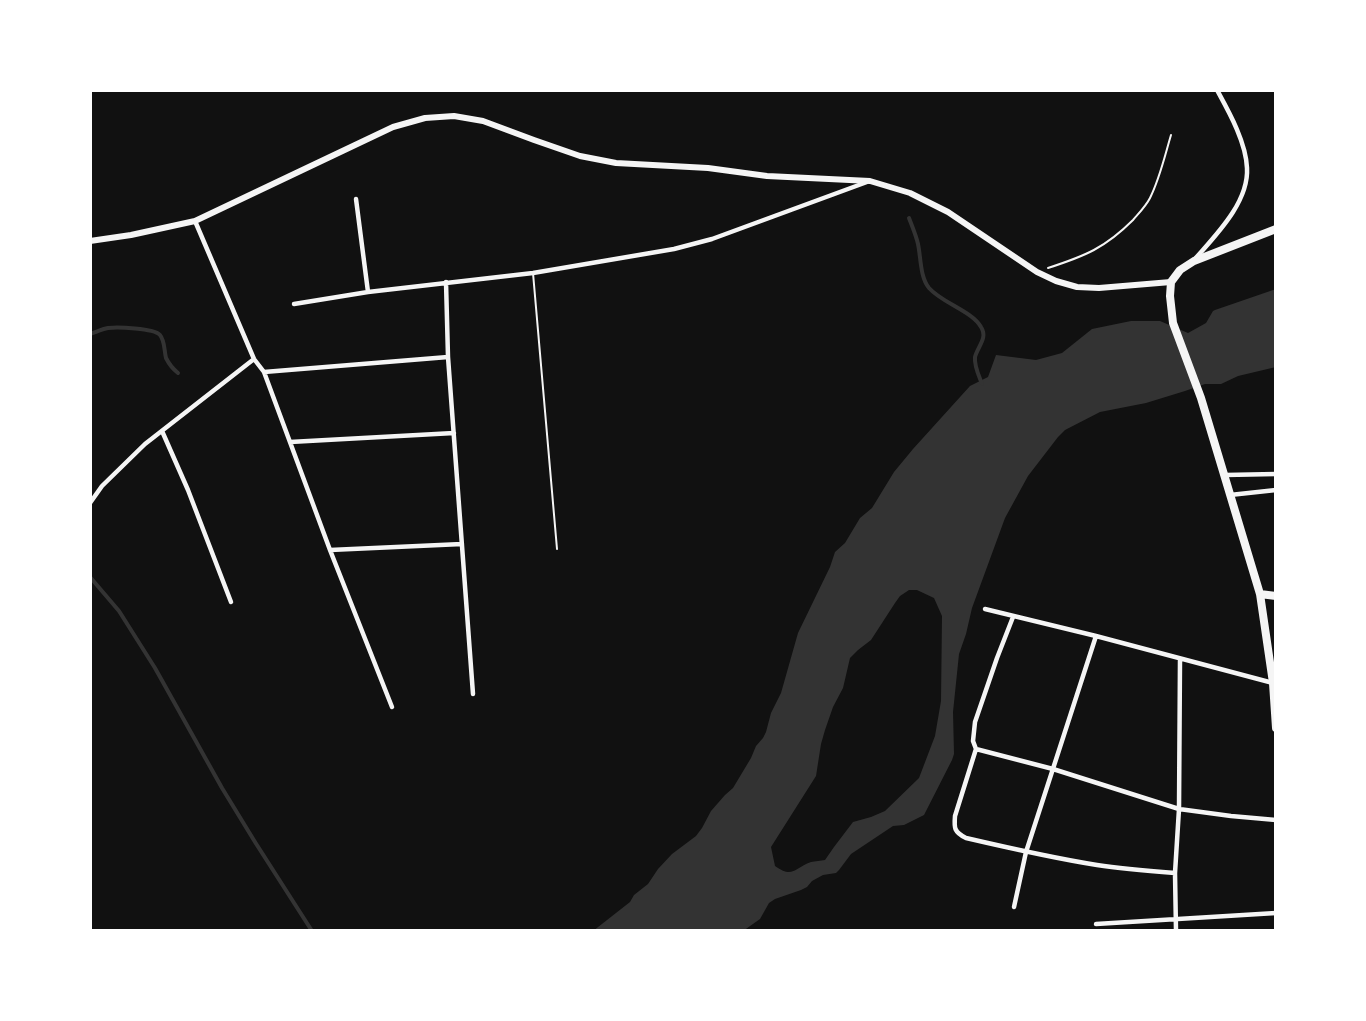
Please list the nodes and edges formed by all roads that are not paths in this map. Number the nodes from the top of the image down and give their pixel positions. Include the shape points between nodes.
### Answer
1 (1217, 90) edge
2 (870, 181) junction
3 (356, 199) dead end
4 (195, 221) junction
5 (1276, 229) edge
6 (90, 241) edge
7 (1194, 261) junction
8 (533, 273) junction
9 (446, 282) junction
10 (1171, 282) junction
11 (368, 292) junction
12 (294, 304) dead end
13 (448, 357) junction
14 (255, 359) junction
15 (264, 372) junction
16 (162, 431) junction
17 (454, 433) junction
18 (290, 442) junction
19 (1276, 474) edge
20 (1225, 475) junction
21 (1276, 490) edge
22 (1230, 495) junction
23 (90, 503) edge
24 (462, 544) junction
25 (557, 549) dead end
26 (330, 550) junction
27 (1260, 594) junction
28 (1276, 596) edge
29 (231, 602) dead end
30 (985, 609) dead end
31 (1013, 617) junction
32 (1096, 636) junction
33 (1180, 658) junction
34 (1275, 683) edge
35 (473, 694) dead end
36 (392, 707) dead end
37 (1276, 728) edge
38 (976, 749) junction
39 (1053, 769) junction
40 (1179, 809) junction
41 (1276, 820) edge
42 (1026, 852) junction
43 (1175, 873) junction
44 (1014, 907) dead end
45 (1276, 913) edge
46 (1175, 919) junction
47 (1096, 924) dead end
48 (1176, 931) edge

1 - 7 street via 1246,155 1248,170 1240,199 1225,225
2 - 4 street via 616,163 580,156 483,121 454,116 425,118 393,127
2 - 8 street via 702,242
2 - 10 street via 948,212 1056,281 1099,288
3 - 11 street
4 - 6 street
4 - 14 street
5 - 7 main road
7 - 10 main road
8 - 9 street
8 - 25 lane
9 - 11 street
9 - 13 street
10 - 20 main road via 1173,323
11 - 12 street
13 - 15 street
13 - 17 street
14 - 15 street
14 - 16 street
15 - 18 street
16 - 23 street via 102,486
16 - 29 street
17 - 18 street
17 - 24 street
18 - 26 street
19 - 20 street
20 - 22 main road
21 - 22 street
22 - 27 main road
24 - 26 street
24 - 35 street
26 - 36 street
27 - 28 main road
27 - 34 main road
30 - 31 street
31 - 32 street
31 - 38 street via 975,722
32 - 33 street
32 - 39 street
33 - 34 street
33 - 40 street
34 - 37 main road
38 - 39 street
38 - 42 street via 954,827 966,838
39 - 40 street
39 - 42 street
40 - 41 street
40 - 43 street
42 - 43 street
42 - 44 street
43 - 46 street
45 - 46 street
46 - 47 street
46 - 48 street

